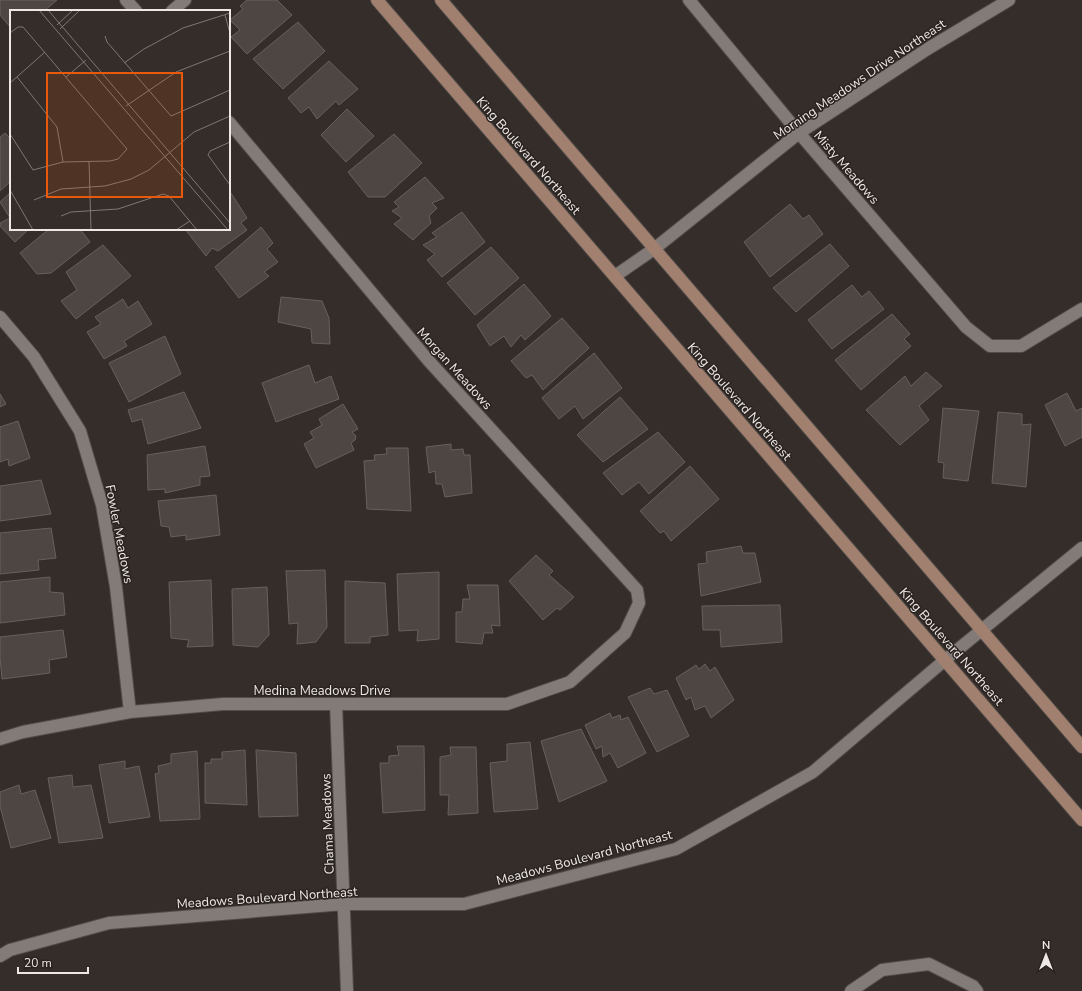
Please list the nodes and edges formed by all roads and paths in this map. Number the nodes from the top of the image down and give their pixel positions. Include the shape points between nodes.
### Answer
1 (126, 0) edge
2 (185, 0) edge
3 (377, 0) edge
4 (441, 0) edge
5 (689, 0) edge
6 (1009, 0) edge
7 (135, 10) edge
8 (173, 10) edge
9 (230, 123) edge
10 (800, 132) junction
11 (654, 249) junction
12 (615, 276) junction
13 (1082, 309) edge
14 (0, 317) edge
15 (1082, 548) edge
16 (982, 630) junction
17 (625, 633) joint
18 (945, 660) junction
19 (336, 704) junction
20 (130, 712) junction
21 (0, 739) edge
22 (1082, 747) edge
23 (1082, 820) edge
24 (344, 904) junction
25 (0, 956) edge
26 (347, 991) edge
27 (851, 991) edge
28 (977, 991) edge

1 - 7 street
2 - 8 street
3 - 12 street, King Boulevard Northeast
4 - 11 street
5 - 10 street, Misty Meadows
6 - 10 street, Morning Meadows Drive Northeast via 929,48
9 - 17 street, Morgan Meadows via 428,360 637,590 639,603
10 - 11 street, Morning Meadows Drive Northeast
10 - 13 street, Misty Meadows via 966,327 990,346 1020,346
11 - 12 street, Morning Meadows Drive Northeast
11 - 16 street
12 - 18 street, King Boulevard Northeast
14 - 20 street, Fowler Meadows via 34,357 80,431 102,505 116,587
15 - 16 street, Meadows Boulevard Northeast
16 - 18 street, Meadows Boulevard Northeast
16 - 22 street
17 - 19 street, Medina Meadows Drive via 570,682 507,704
18 - 23 street, King Boulevard Northeast
18 - 24 street, Meadows Boulevard Northeast via 813,772 676,849 464,904
19 - 20 street, Medina Meadows Drive via 223,704
19 - 24 street, Chama Meadows
20 - 21 street, Medina Meadows Drive via 23,732
24 - 25 street, Meadows Boulevard Northeast via 110,923 10,950
24 - 26 street, Chama Meadows
27 - 28 street via 882,970 929,964 973,986

